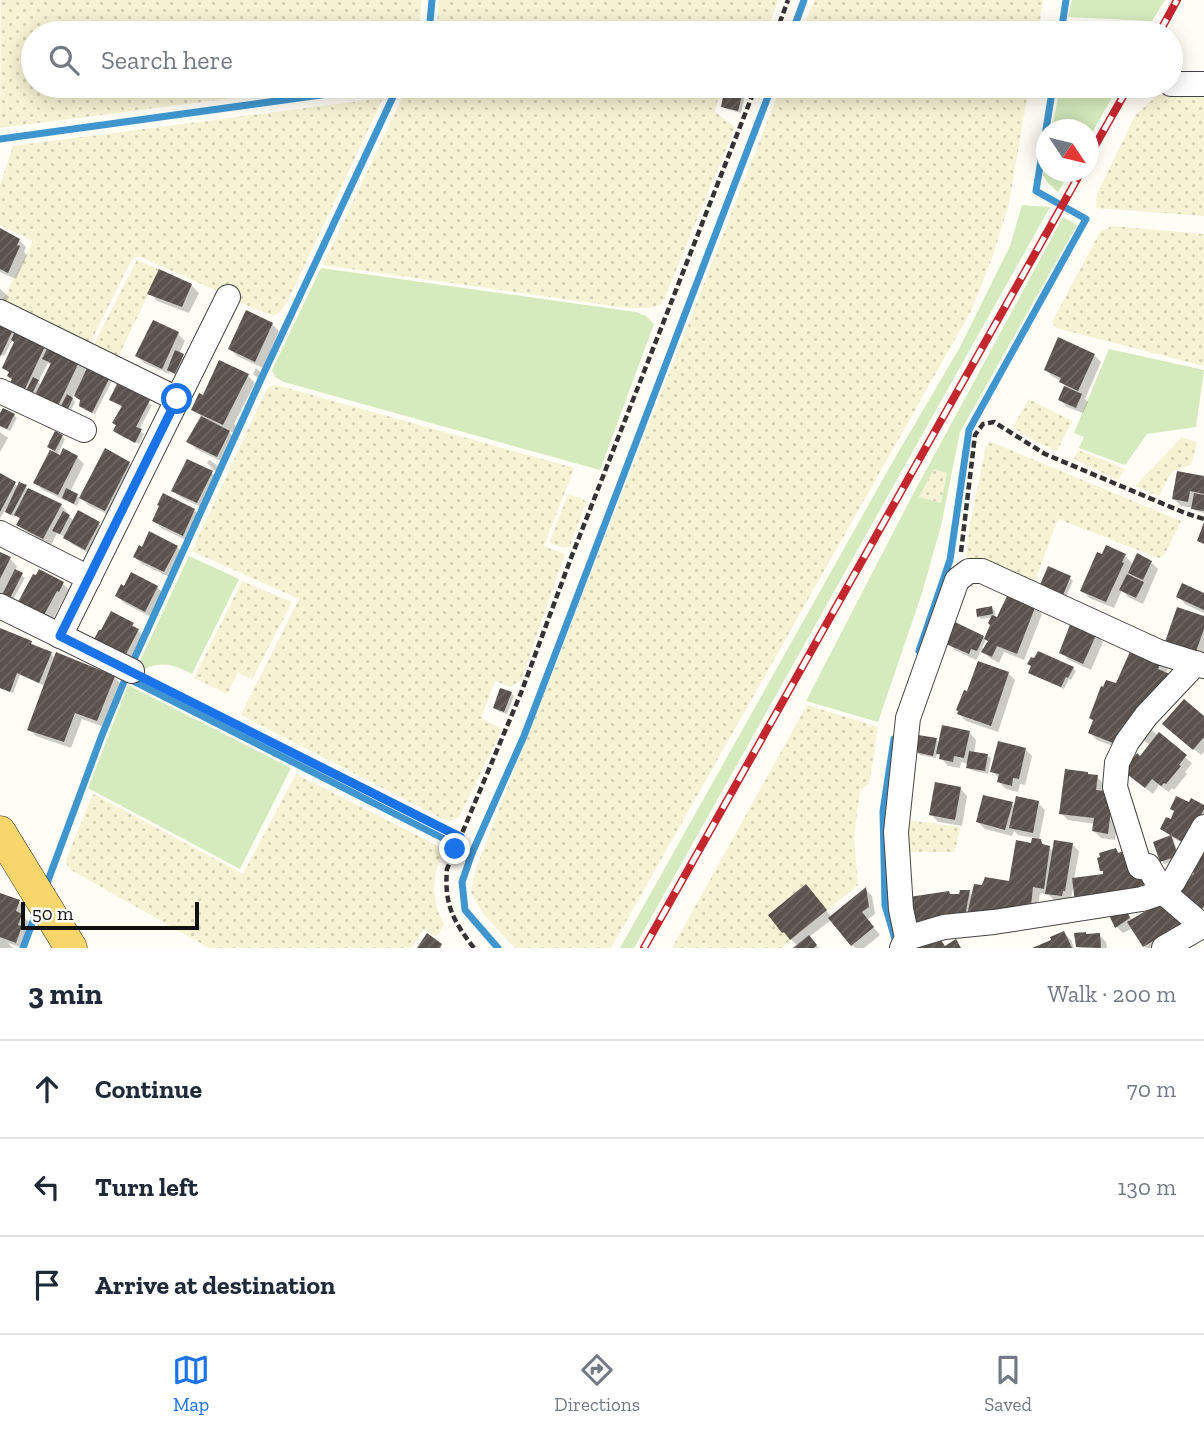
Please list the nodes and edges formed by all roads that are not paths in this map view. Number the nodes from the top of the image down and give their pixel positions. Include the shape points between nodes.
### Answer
1 (1204, 84) edge
2 (1183, 85) edge
3 (228, 297) dead end
4 (0, 312) edge
5 (0, 391) edge
6 (177, 399) junction
7 (84, 430) dead end
8 (0, 533) edge
9 (89, 578) junction
10 (0, 606) edge
11 (60, 636) junction
12 (1200, 664) edge
13 (129, 669) road end
14 (1204, 827) edge
15 (4, 848) edge
16 (1163, 892) junction
17 (1203, 927) edge
18 (904, 943) edge
19 (71, 948) edge
20 (1164, 948) edge

1 - 2 street
3 - 6 street
4 - 6 street
5 - 7 street
6 - 9 street
8 - 9 street
9 - 11 street
10 - 11 street
11 - 13 street
12 - 16 street via 1146,716 1117,763 1115,787 1140,867 1148,866
12 - 18 street via 1159,652 982,571 969,571 957,580 908,718 896,832
14 - 16 street
15 - 19 main road
16 - 17 street
16 - 18 street via 1142,899 943,927
17 - 20 street

